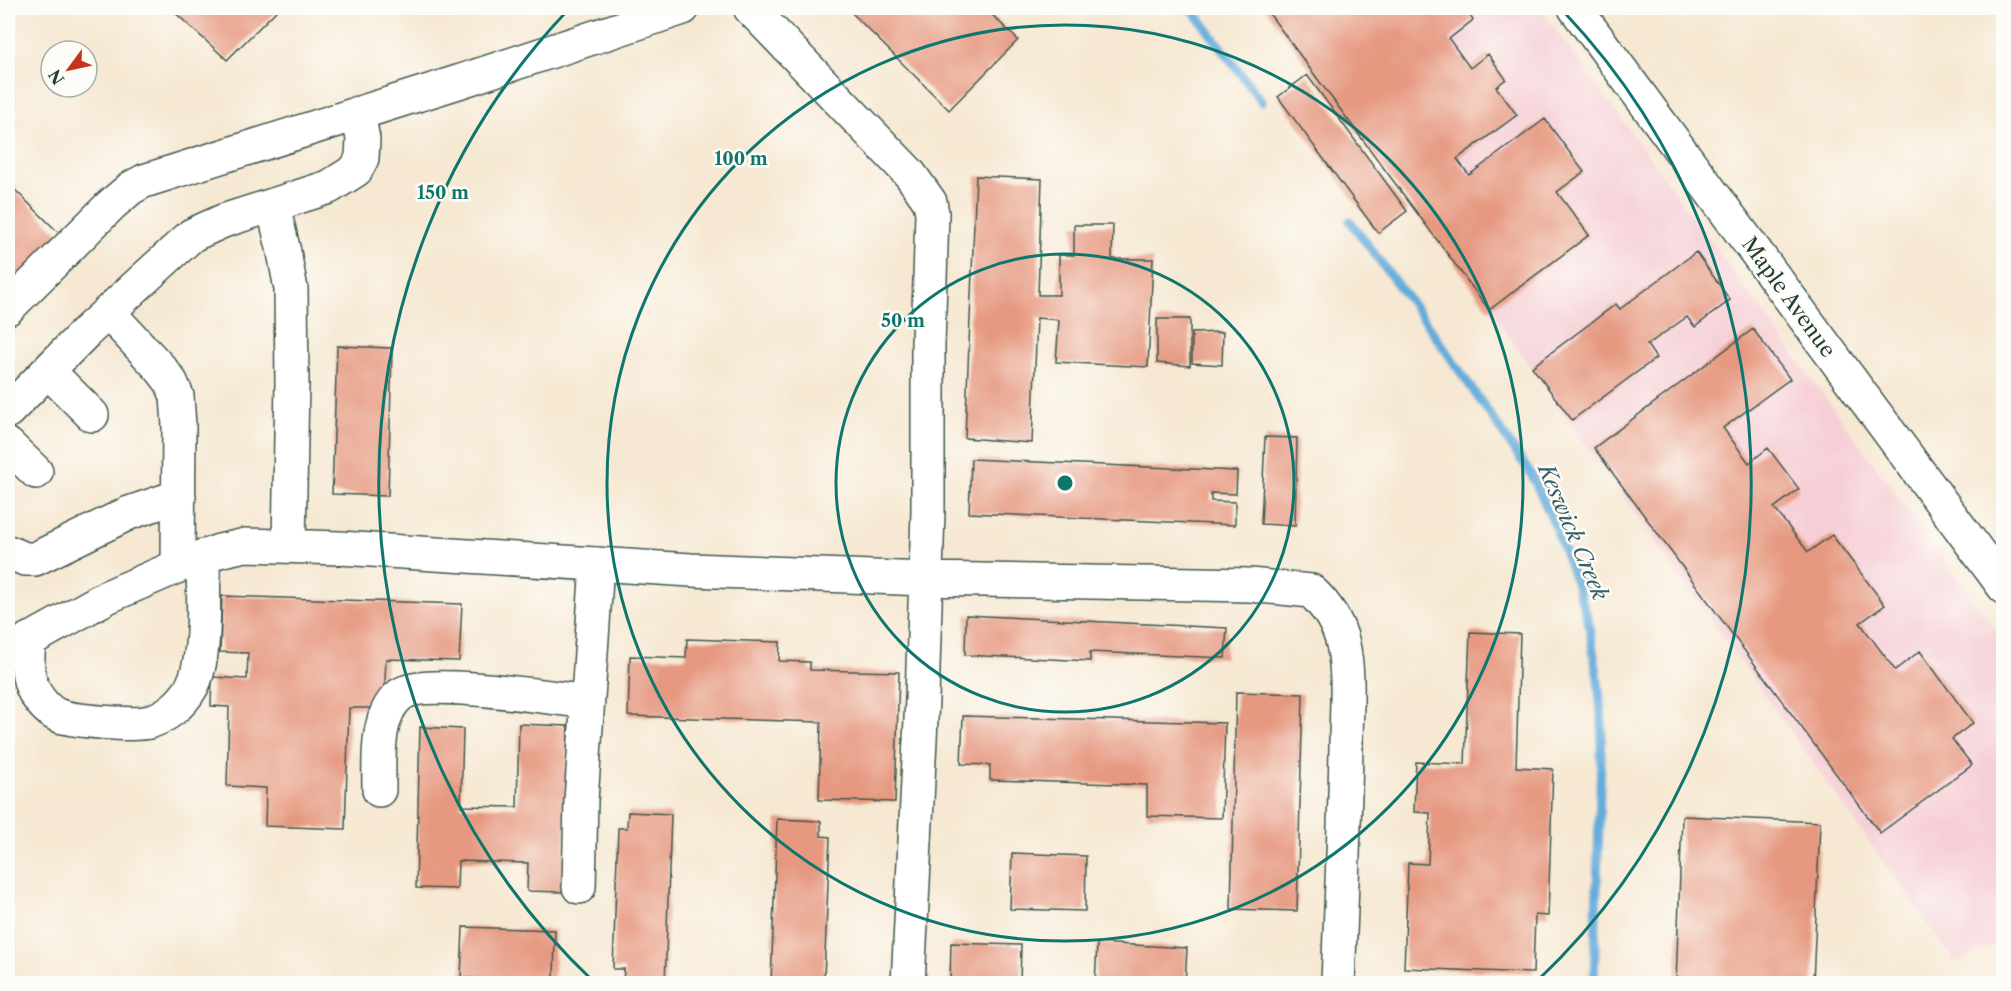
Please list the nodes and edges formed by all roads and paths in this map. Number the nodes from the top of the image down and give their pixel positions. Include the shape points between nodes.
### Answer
1 (683, 8) edge
2 (750, 8) edge
3 (1575, 8) edge
4 (357, 113) junction
5 (273, 205) junction
6 (8, 308) edge
7 (108, 312) junction
8 (48, 371) junction
9 (8, 411) edge
10 (92, 415) dead end
11 (8, 445) edge
12 (36, 472) dead end
13 (179, 496) junction
14 (289, 545) junction
15 (8, 552) edge
16 (191, 561) junction
17 (597, 564) junction
18 (926, 579) junction
19 (2004, 587) edge
20 (18, 645) edge
21 (587, 702) junction
22 (379, 790) dead end
23 (579, 887) dead end
24 (908, 984) edge
25 (1338, 984) edge

1 - 4 street
2 - 18 street via 910,174 930,202 933,233
3 - 19 street, Maple Avenue
4 - 5 street via 363,139 362,158 356,170 329,187
4 - 6 street via 131,188
5 - 7 street via 192,235
5 - 14 street via 291,289
7 - 8 street
7 - 13 street via 161,369 177,396
8 - 9 street
8 - 10 street
11 - 12 street
13 - 15 street via 129,513 35,559
13 - 16 street
14 - 16 street via 245,545
14 - 17 street
16 - 20 street via 106,597
16 - 20 street via 203,632 198,667 193,686 163,716 147,723 59,716 42,703 30,683
17 - 18 street
17 - 21 street
18 - 24 street
18 - 25 street via 1250,585 1311,591 1333,615 1339,629 1346,674
21 - 22 street via 480,689 420,688 401,694 386,713 378,749
21 - 23 street

